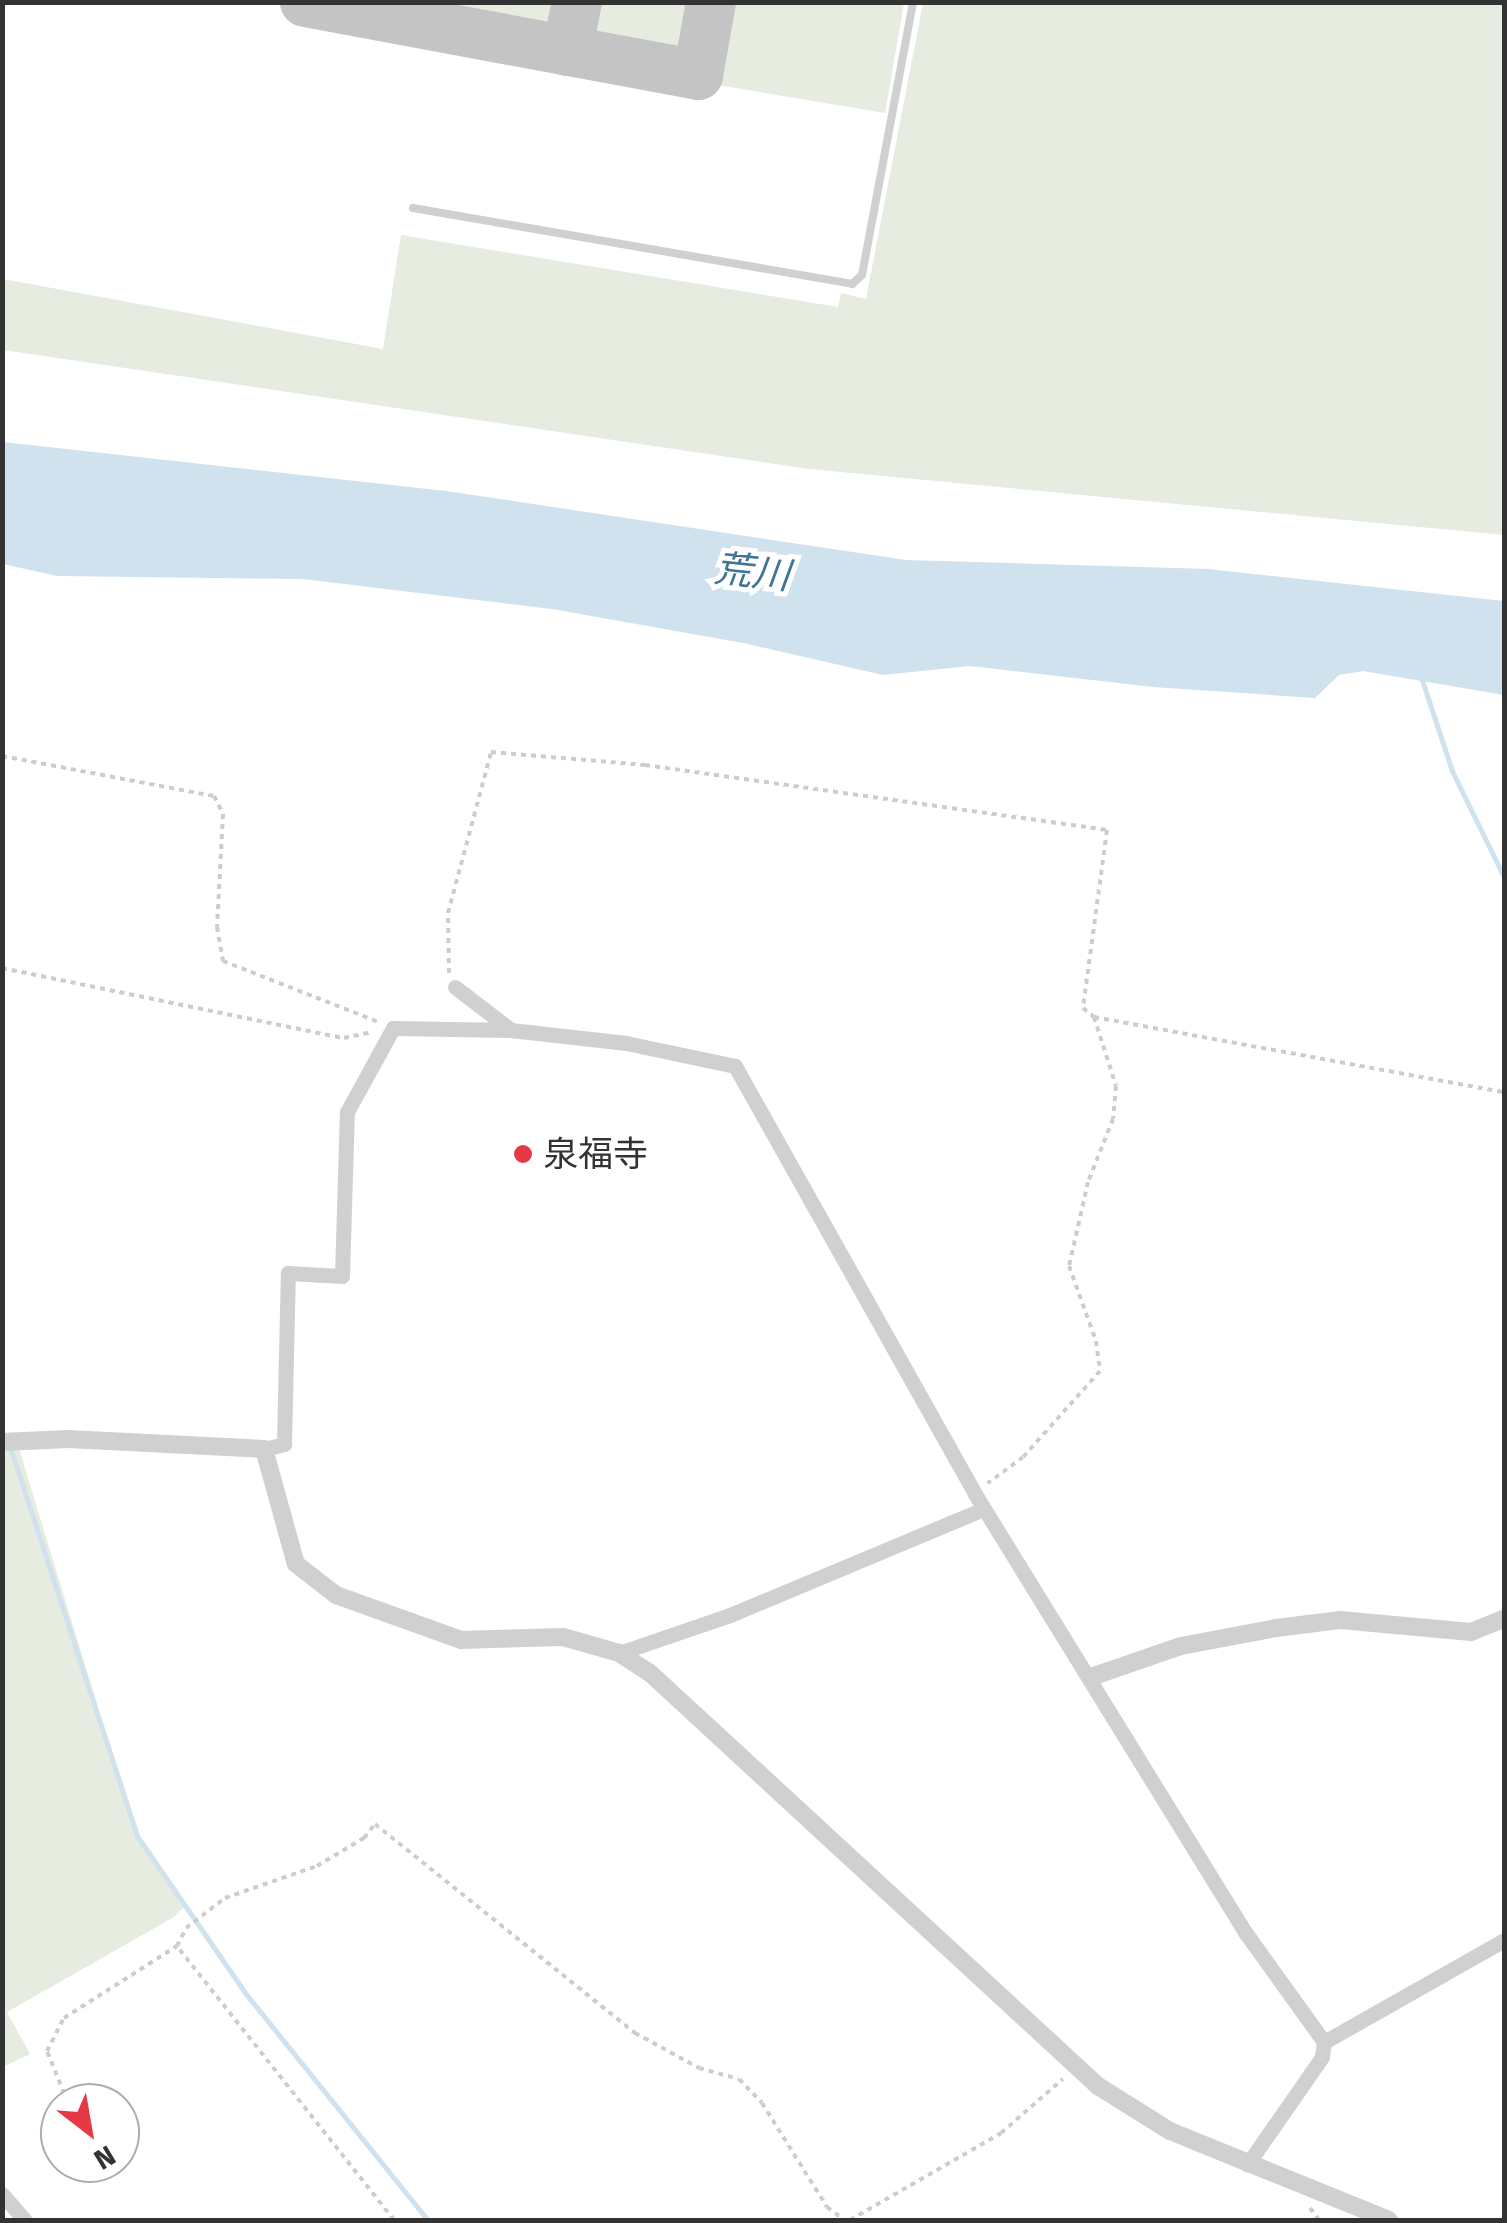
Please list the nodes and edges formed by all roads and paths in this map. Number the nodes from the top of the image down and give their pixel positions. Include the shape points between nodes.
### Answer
1 (912, 2) edge
2 (413, 208) dead end
3 (2, 756) edge
4 (2, 968) edge
5 (455, 987) joint
6 (1094, 1017) junction
7 (392, 1028) junction
8 (511, 1030) junction
9 (1504, 1092) edge
10 (2, 1442) edge
11 (264, 1449) junction
12 (975, 1494) junction
13 (984, 1509) junction
14 (1504, 1618) edge
15 (619, 1653) junction
16 (1092, 1677) junction
17 (1504, 1940) edge
18 (177, 1946) junction
19 (1324, 2042) junction
20 (1078, 2066) junction
21 (60, 2083) edge
22 (1247, 2165) junction
23 (2, 2194) edge
24 (25, 2220) edge
25 (394, 2220) edge
26 (847, 2220) edge
27 (1389, 2220) edge

1 - 2 lane via 862,275 852,284
3 - 7 path via 214,796 223,814 217,927 223,961
4 - 7 path via 344,1038
5 - 6 path via 447,968 448,912 491,752 645,765 1107,830 1083,1008
5 - 8 street
6 - 9 path
6 - 12 path via 1116,1086 1113,1120 1088,1182 1070,1266 1100,1371 1022,1458
7 - 8 street
7 - 11 street via 347,1112 342,1276 288,1273 284,1444
8 - 12 street via 626,1043 735,1066
10 - 11 street
11 - 15 street via 296,1564 336,1595 461,1640 563,1637
12 - 13 street
13 - 15 street
13 - 16 street
14 - 16 street via 1471,1632 1340,1620 1276,1628 1181,1646
15 - 20 street via 650,1674
16 - 19 street via 1245,1932
17 - 19 street
18 - 21 path via 64,2018 47,2052
18 - 25 path
18 - 26 path via 186,1928 226,1898 317,1866 375,1824 634,2032 699,2068 739,2079 762,2103 828,2207
19 - 22 street via 1322,2057
20 - 22 street via 1170,2131
20 - 26 path via 1001,2133
22 - 27 street
23 - 24 street

